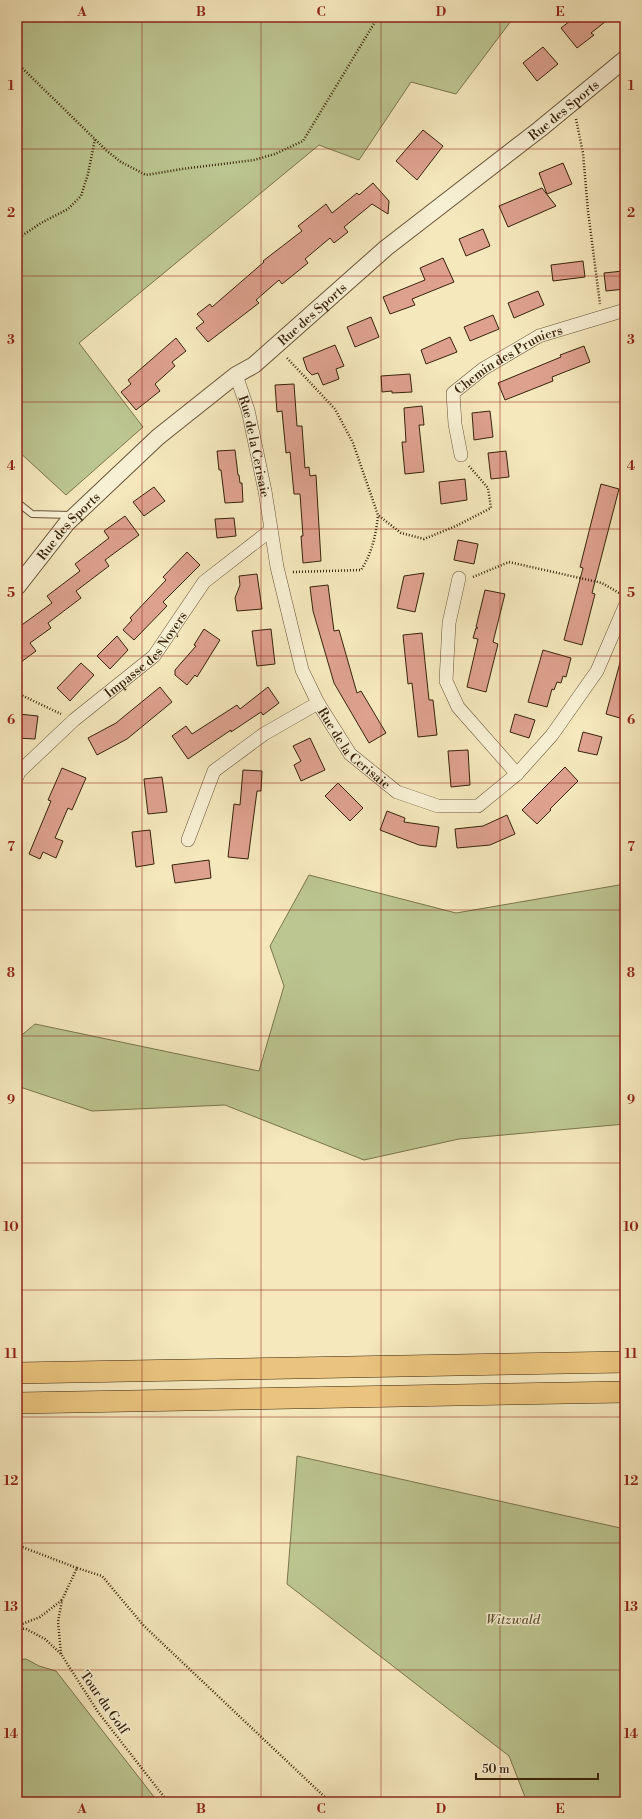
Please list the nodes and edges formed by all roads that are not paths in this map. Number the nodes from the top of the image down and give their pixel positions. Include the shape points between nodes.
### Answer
1 (625, 59) edge
2 (625, 310) edge
3 (236, 375) junction
4 (461, 455) road end
5 (17, 502) edge
6 (75, 515) junction
7 (271, 530) junction
8 (459, 578) road end
9 (17, 587) edge
10 (625, 606) edge
11 (318, 703) junction
12 (517, 774) junction
13 (17, 777) edge
14 (188, 840) dead end
15 (625, 1362) edge
16 (17, 1373) edge
17 (625, 1392) edge
18 (17, 1403) edge

1 - 3 street, Rue des Sports via 386,248 254,365
2 - 4 street, Chemin des Pruniers via 539,336 484,369 453,393
3 - 6 street, Rue des Sports via 158,437
3 - 7 street, Rue de la Cerisaie via 248,410
5 - 6 lane via 32,514
6 - 9 street, Rue des Sports
7 - 11 street, Rue de la Cerisaie via 277,567 302,670
7 - 13 street, Impasse des Noyers via 204,582 154,656 74,720 19,772
8 - 12 street via 449,623 446,681 458,707
10 - 12 street, Rue de la Cerisaie via 597,671 552,735
11 - 12 street, Rue de la Cerisaie via 350,754 396,792 438,806 478,806
11 - 14 street via 264,734 214,771
15 - 16 highway
17 - 18 highway

